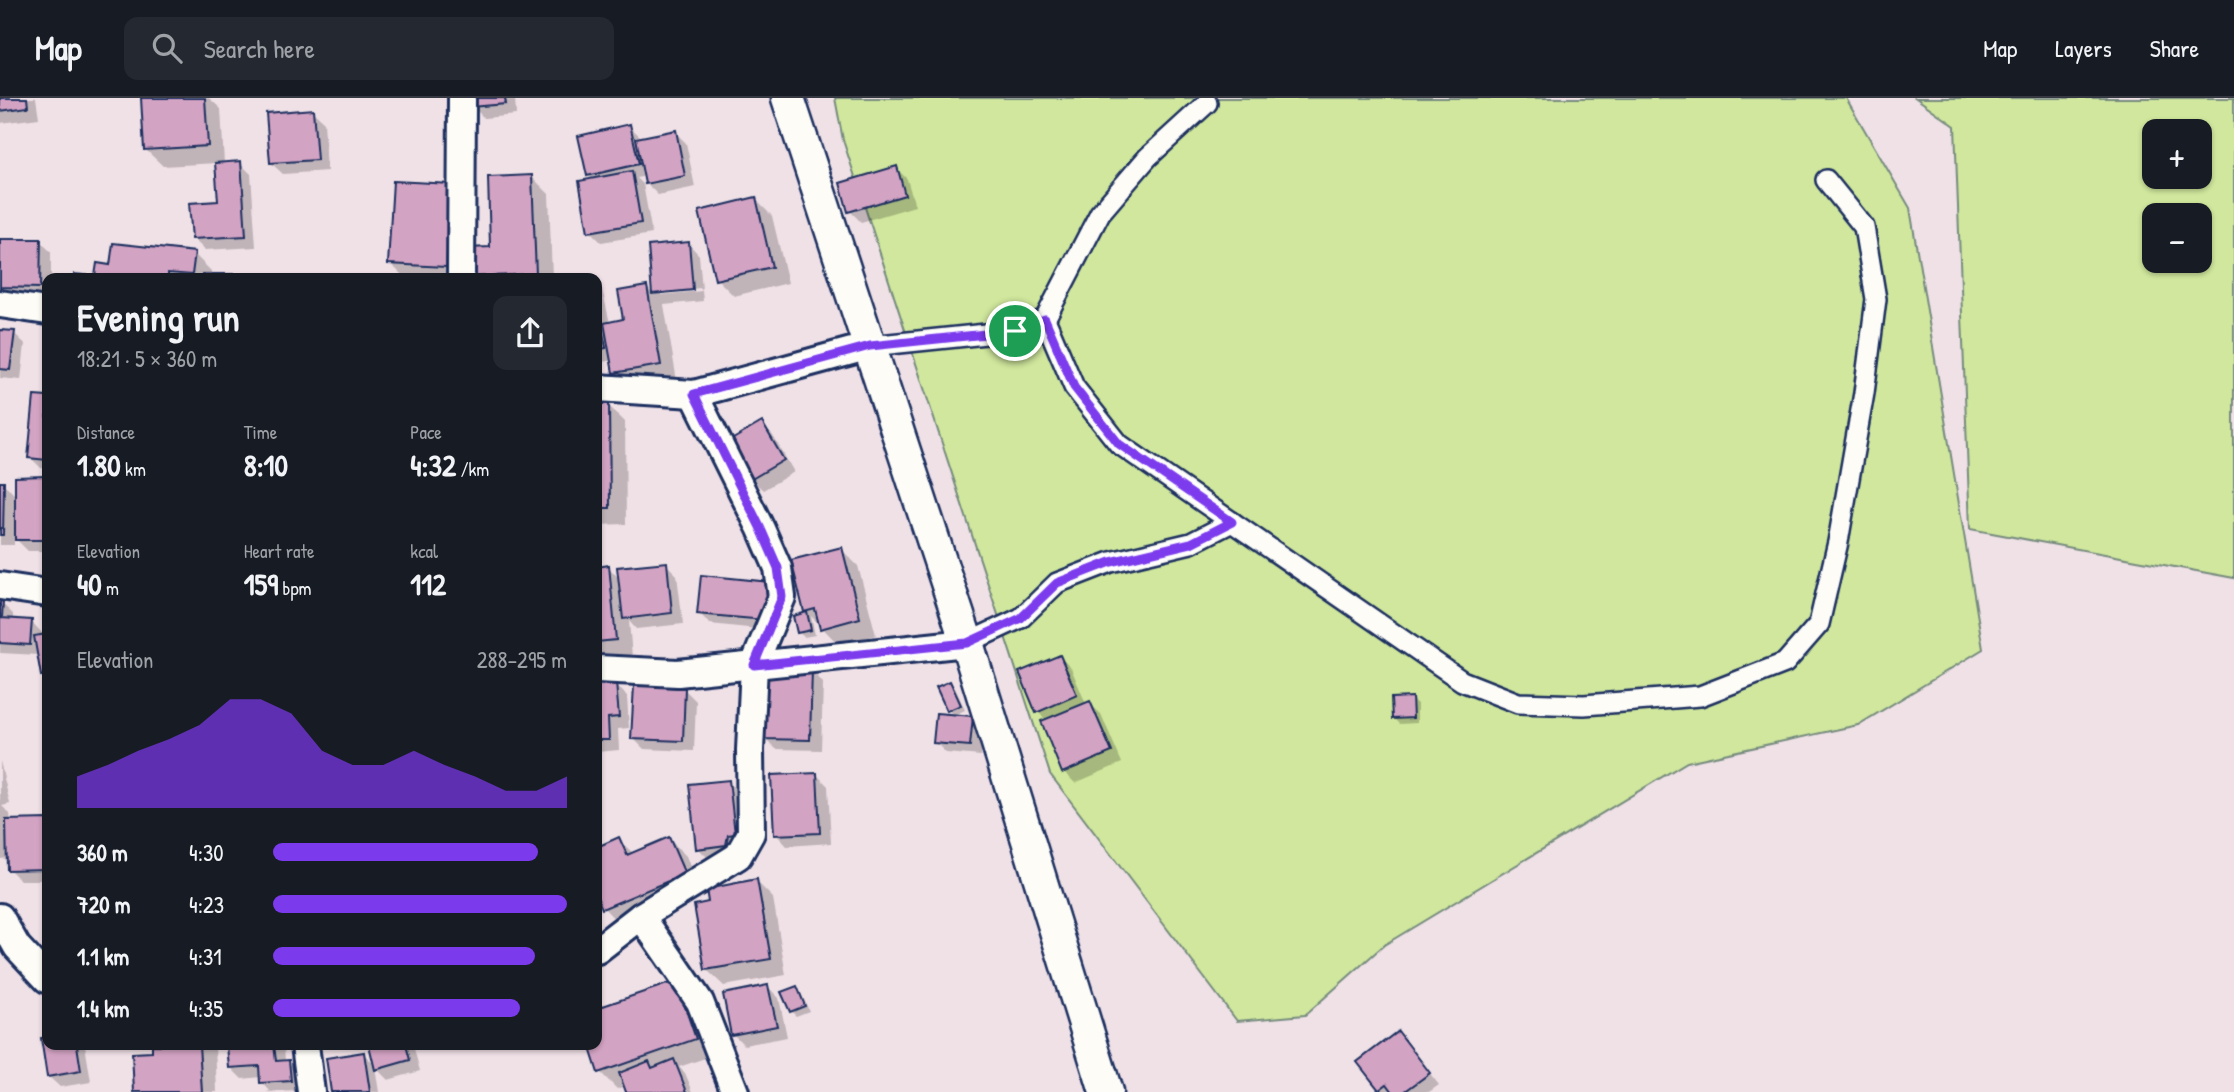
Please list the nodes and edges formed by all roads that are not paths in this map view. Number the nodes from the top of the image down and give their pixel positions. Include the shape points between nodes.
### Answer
1 (788, 98) edge
2 (457, 99) edge
3 (1207, 103) dead end
4 (1826, 180) dead end
5 (461, 273) edge
6 (0, 304) edge
7 (42, 310) edge
8 (1045, 319) junction
9 (870, 346) junction
10 (602, 388) edge
11 (694, 394) junction
12 (1232, 522) junction
13 (0, 586) edge
14 (42, 592) edge
15 (967, 643) junction
16 (754, 665) junction
17 (602, 669) edge
18 (641, 916) junction
19 (0, 917) edge
20 (602, 946) edge
21 (42, 973) edge
22 (306, 1050) edge
23 (311, 1092) edge
24 (735, 1092) edge
25 (1106, 1092) edge

1 - 9 street
2 - 5 street
3 - 8 street via 1148,157 1100,212
4 - 12 street via 1864,227 1876,299 1838,542 1819,624 1785,663 1700,696 1584,705 1518,703 1462,681
6 - 7 street
8 - 9 street via 1015,331
8 - 12 street via 1074,387 1119,444
9 - 11 street
9 - 15 street
10 - 11 street
11 - 16 street via 778,568 782,597
12 - 15 street via 1191,543 1111,562 1057,583 1021,618
13 - 14 street
15 - 16 street
15 - 25 street
16 - 17 street via 678,673
16 - 18 street via 751,833 738,856
18 - 20 street
18 - 24 street via 700,1002
19 - 21 street
22 - 23 street

